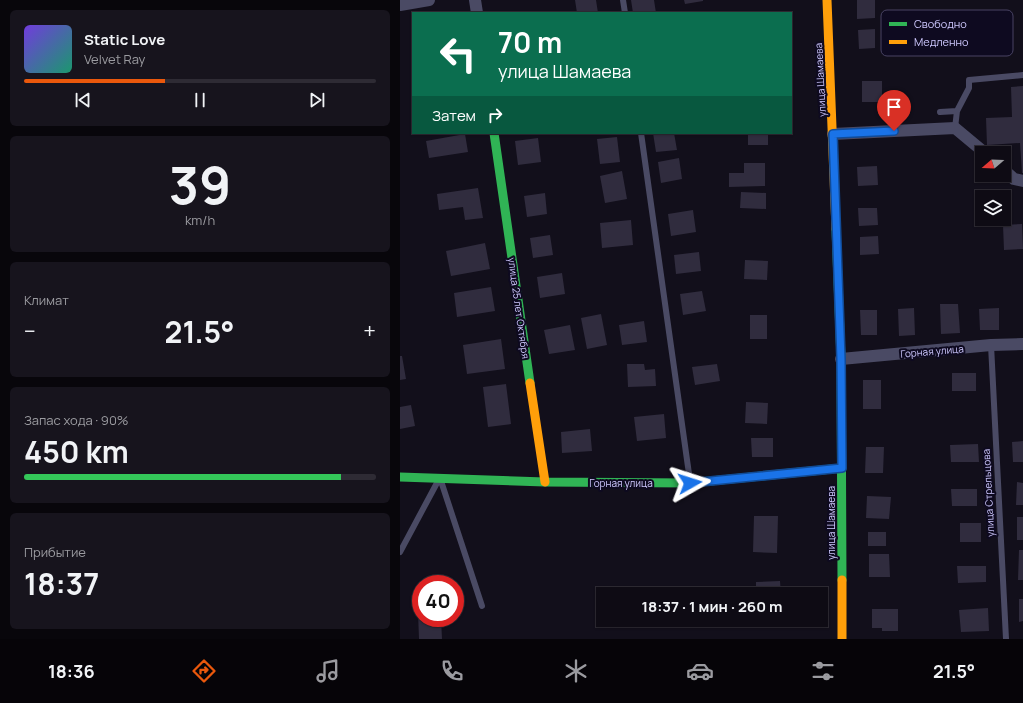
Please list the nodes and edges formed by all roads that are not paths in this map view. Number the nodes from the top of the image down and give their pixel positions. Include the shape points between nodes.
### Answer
1 (429, 0) edge
2 (475, 0) edge
3 (623, 0) edge
4 (827, 0) edge
5 (400, 5) edge
6 (477, 12) edge
7 (625, 12) edge
8 (1023, 75) edge
9 (957, 111) junction
10 (940, 112) dead end
11 (955, 128) junction
12 (494, 134) edge
13 (641, 134) edge
14 (833, 134) junction
15 (976, 146) edge
16 (1011, 176) edge
17 (1023, 181) edge
18 (1023, 344) edge
19 (991, 345) junction
20 (841, 359) junction
21 (842, 468) junction
22 (400, 477) edge
23 (440, 478) junction
24 (545, 482) junction
25 (690, 483) junction
26 (400, 552) edge
27 (482, 606) dead end
28 (842, 639) edge
29 (1006, 639) edge

1 - 5 street
2 - 6 street
3 - 7 lane
4 - 14 street, улица Шамаева
8 - 9 lane via 969,80 969,88
9 - 10 lane
9 - 11 lane
11 - 14 street
11 - 15 street
12 - 24 street, улица 25 лет Октября
13 - 25 lane
14 - 20 street, улица Шамаева
16 - 17 street
18 - 19 street, Горная улица
19 - 20 street, Горная улица
19 - 29 lane, улица Стрельцова
20 - 21 street, улица Шамаева
21 - 25 street, Горная улица
21 - 28 street, улица Шамаева
22 - 23 street, Горная улица
23 - 24 street, Горная улица
23 - 26 lane
23 - 27 lane
24 - 25 street, Горная улица

